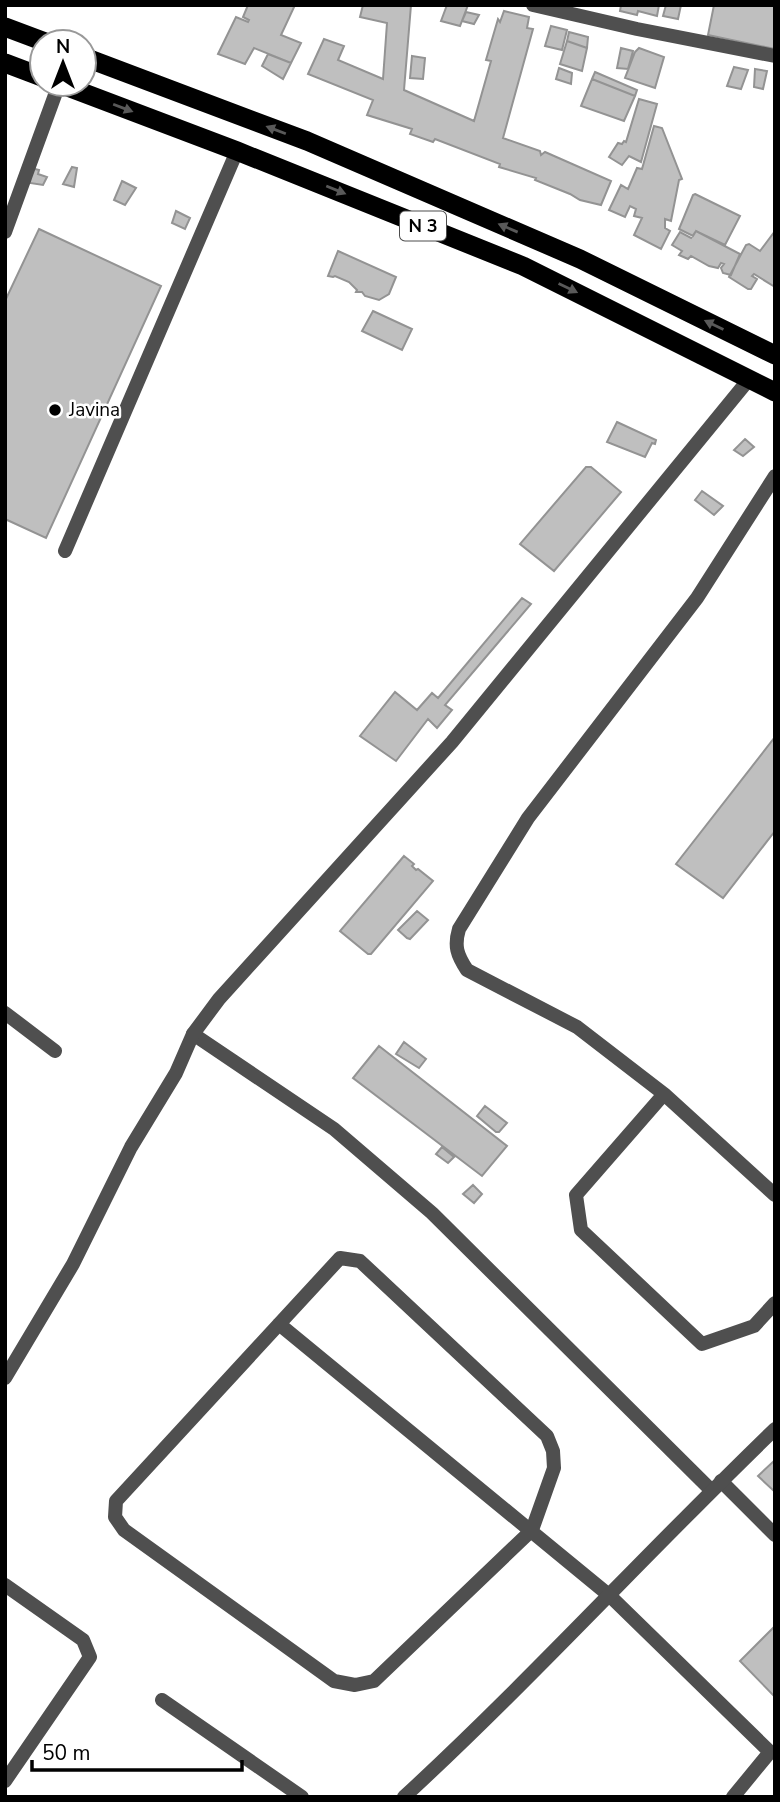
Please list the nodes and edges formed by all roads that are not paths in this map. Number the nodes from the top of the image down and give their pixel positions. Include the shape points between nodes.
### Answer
1 (533, 5) edge
2 (5, 27) edge
3 (28, 36) edge
4 (775, 56) edge
5 (98, 62) edge
6 (5, 63) edge
7 (28, 72) edge
8 (54, 98) edge
9 (96, 98) edge
10 (237, 151) junction
11 (5, 232) edge
12 (536, 240) junction
13 (523, 266) junction
14 (775, 355) edge
15 (750, 378) junction
16 (775, 392) edge
17 (775, 476) edge
18 (65, 551) dead end
19 (5, 1013) edge
20 (193, 1034) junction
21 (55, 1051) dead end
22 (664, 1094) junction
23 (775, 1195) edge
24 (775, 1303) edge
25 (279, 1324) junction
26 (5, 1378) edge
27 (775, 1429) edge
28 (716, 1485) junction
29 (532, 1530) junction
30 (775, 1535) edge
31 (5, 1586) edge
32 (610, 1595) junction
33 (162, 1700) dead end
34 (772, 1749) edge
35 (5, 1781) edge
36 (302, 1797) edge
37 (404, 1797) edge
38 (733, 1797) edge

1 - 4 street
2 - 3 highway
12 -> 5 highway, N 3 via 307,141
6 - 7 highway
8 - 11 street
9 -> 10 highway, N 3
10 -> 13 highway, N 3
10 - 18 street
12 - 13 highway
14 -> 12 highway, N 3
13 -> 15 highway, N 3
15 - 16 highway, N 3
15 - 20 street via 452,741 219,999
17 - 22 street via 697,598 528,818 455,942 467,970 577,1027
19 - 21 street
20 - 26 street via 73,1264
20 - 28 street via 334,1129 432,1213
22 - 23 street
22 - 24 street via 576,1195 581,1230 702,1344 754,1326
25 - 29 street
25 - 29 street via 340,1258 360,1261 547,1436 554,1468
25 - 29 street via 116,1501 116,1517 124,1530 334,1681 355,1685 374,1681
27 - 28 street
28 - 30 street
28 - 32 street
29 - 32 street
31 - 35 street via 83,1640 90,1657
32 - 34 street
32 - 37 street
33 - 36 street
34 - 38 street

